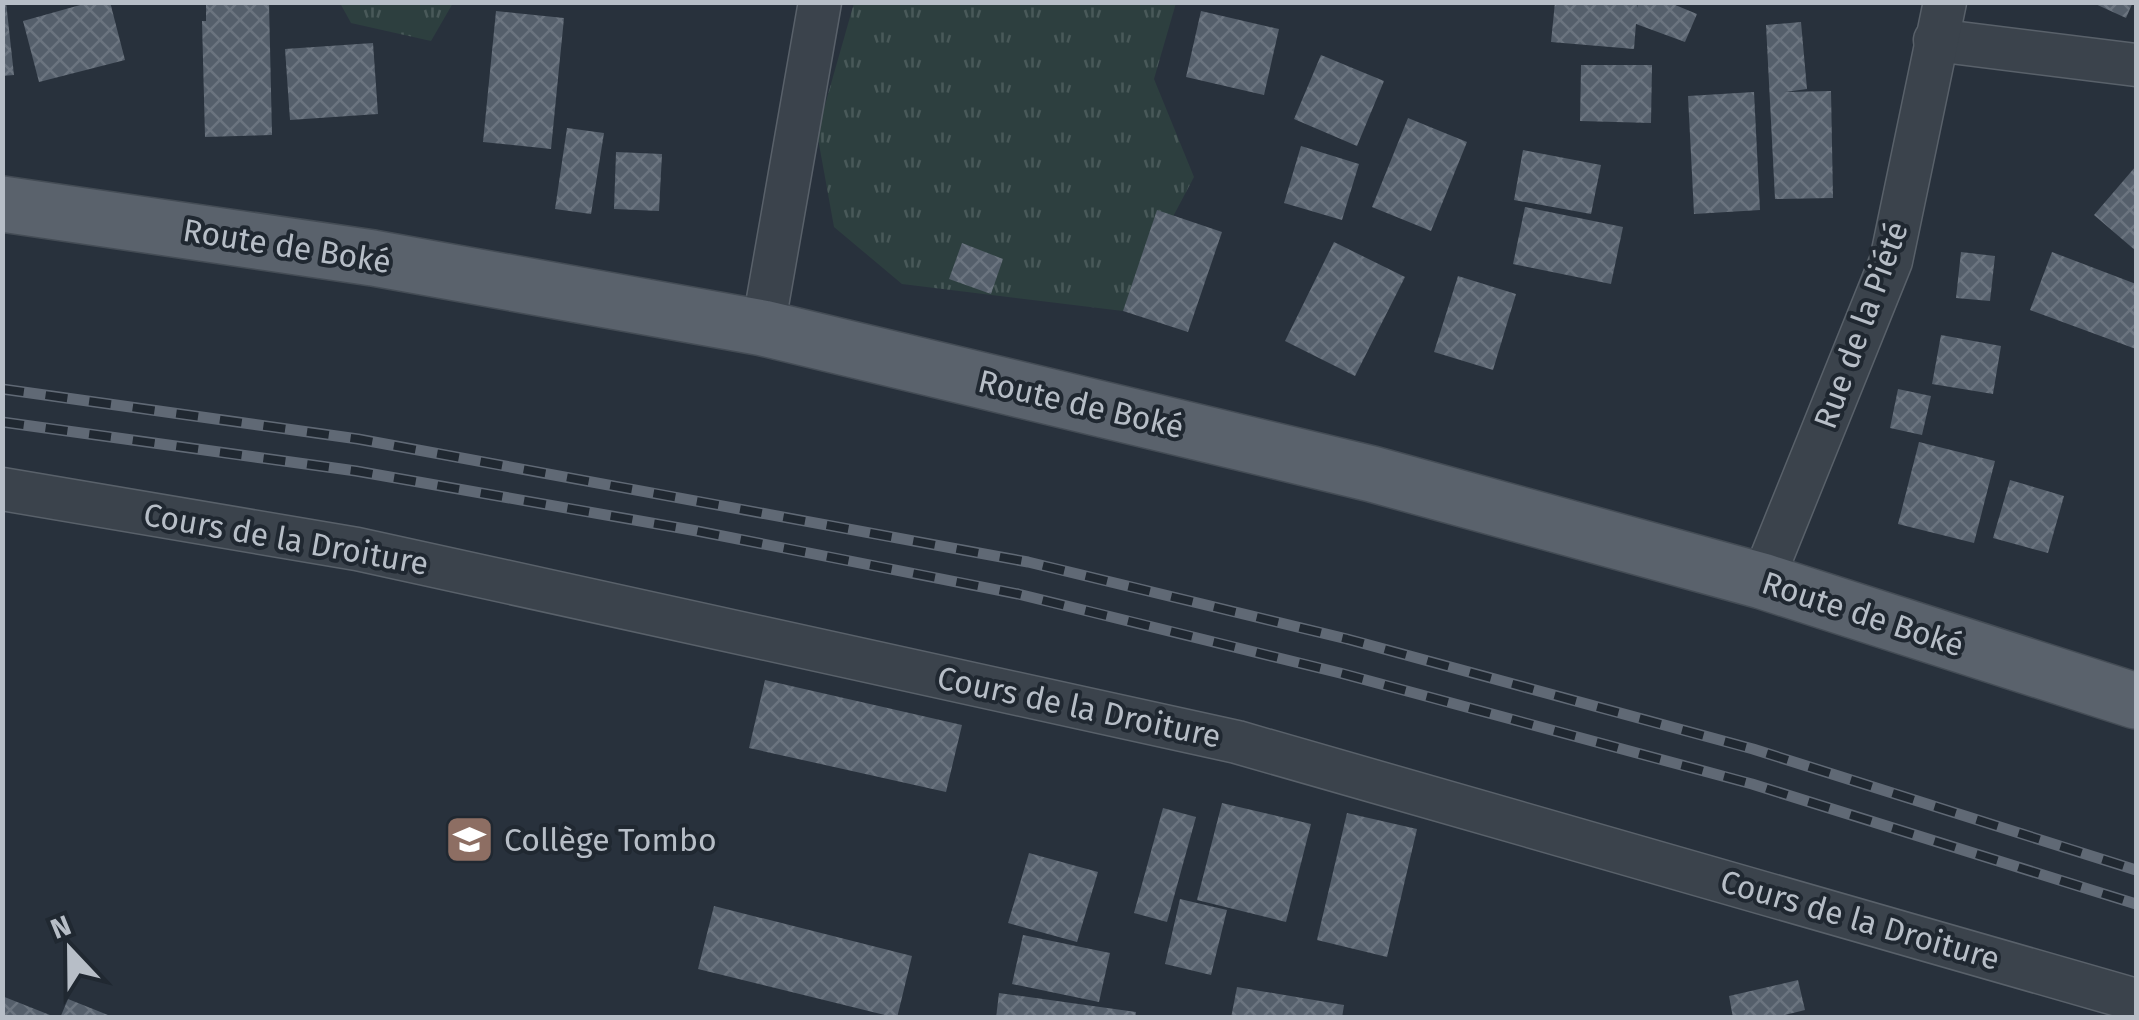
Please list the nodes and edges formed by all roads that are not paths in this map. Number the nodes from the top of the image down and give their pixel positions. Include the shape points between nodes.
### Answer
1 (820, 2) edge
2 (1940, 21) edge
3 (2136, 66) edge
4 (2, 204) edge
5 (762, 328) junction
6 (2, 489) edge
7 (1762, 581) junction
8 (2136, 701) edge
9 (2136, 1000) edge

1 - 5 street
2 - 3 street
2 - 7 street, Rue de la Piété via 1891,261
4 - 5 main road, Route de Boké via 372,258
5 - 7 main road, Route de Boké via 1372,474
6 - 9 street, Cours de la Droiture via 357,548 1236,742
7 - 8 main road, Route de Boké

